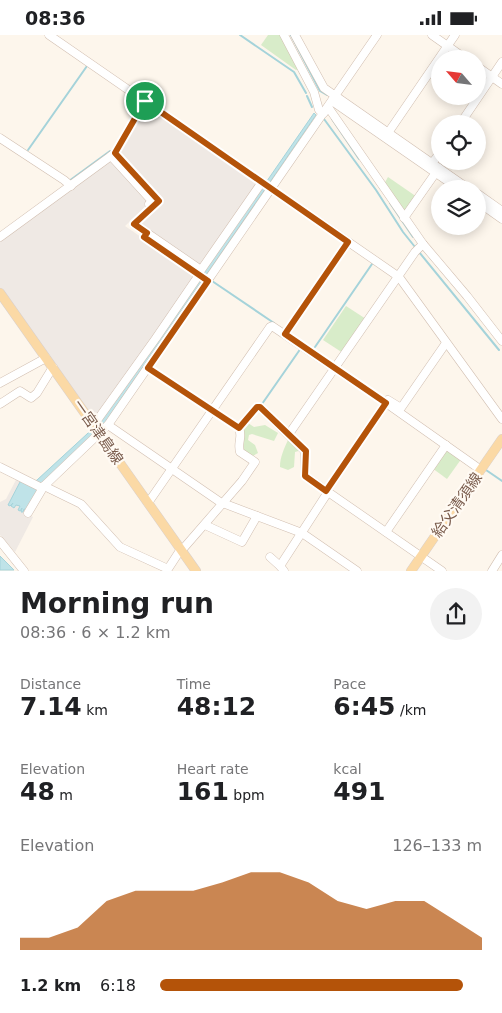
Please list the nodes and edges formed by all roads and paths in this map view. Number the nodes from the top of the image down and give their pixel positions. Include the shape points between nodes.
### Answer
1 (49, 35) edge
2 (284, 35) edge
3 (295, 35) edge
4 (377, 35) edge
5 (432, 35) edge
6 (455, 35) edge
7 (448, 46) junction
8 (454, 50) edge
9 (502, 62) edge
10 (486, 72) edge
11 (502, 73) edge
12 (497, 80) edge
13 (145, 101) junction
14 (330, 104) junction
15 (468, 115) edge
16 (388, 133) junction
17 (0, 138) edge
18 (113, 155) junction
19 (431, 164) edge
20 (431, 165) edge
21 (435, 170) edge
22 (438, 170) edge
23 (439, 170) edge
24 (449, 180) edge
25 (455, 180) edge
26 (267, 185) junction
27 (71, 186) junction
28 (486, 200) edge
29 (486, 208) edge
30 (502, 211) edge
31 (404, 218) junction
32 (502, 219) edge
33 (0, 237) edge
34 (348, 242) junction
35 (423, 244) junction
36 (200, 275) junction
37 (398, 277) junction
38 (0, 293) edge
39 (285, 334) junction
40 (502, 341) edge
41 (446, 343) junction
42 (46, 358) junction
43 (53, 367) junction
44 (148, 368) junction
45 (335, 368) junction
46 (0, 383) edge
47 (386, 403) junction
48 (0, 404) edge
49 (212, 411) junction
50 (502, 419) edge
51 (108, 425) junction
52 (239, 428) junction
53 (96, 430) junction
54 (289, 434) junction
55 (502, 439) edge
56 (446, 445) junction
57 (0, 467) edge
58 (171, 469) junction
59 (481, 469) junction
60 (42, 487) junction
61 (327, 491) junction
62 (148, 503) junction
63 (222, 503) junction
64 (28, 513) dead end
65 (256, 517) junction
66 (205, 525) junction
67 (386, 532) junction
68 (302, 533) junction
69 (0, 541) edge
70 (182, 549) junction
71 (502, 555) edge
72 (421, 556) junction
73 (270, 557) dead end
74 (282, 568) edge
75 (169, 570) edge
76 (24, 571) edge
77 (196, 571) edge
78 (357, 571) edge
79 (411, 571) edge
80 (442, 571) edge
81 (492, 571) edge

1 - 13 street
2 - 14 street via 320,110
3 - 14 street
4 - 14 street
5 - 7 street
6 - 7 street
7 - 8 street
7 - 16 street
9 - 12 street
10 - 12 street
11 - 12 street
12 - 15 street
13 - 18 street
13 - 26 street
14 - 16 street
14 - 20 street
14 - 26 street
14 - 31 street
16 - 19 street
17 - 27 street
18 - 27 street
18 - 36 street via 152,201 127,225
21 - 31 street
22 - 24 street
23 - 25 street
26 - 34 street
26 - 36 street
26 - 36 street
27 - 33 street
28 - 30 street
29 - 32 street
31 - 35 street
34 - 37 street
34 - 39 street
35 - 37 street
35 - 40 street
36 - 44 street
36 - 53 street
37 - 41 street
37 - 45 street
38 - 42 main road, 一宮津島線
39 - 45 street
39 - 49 street via 270,327
41 - 47 street via 401,408 388,400
41 - 50 street
42 - 43 main road, 一宮津島線
42 - 46 street
43 - 48 street via 31,398 20,391
43 - 53 main road, 一宮津島線
44 - 49 street
44 - 51 street
45 - 47 street
45 - 54 street
47 - 56 street
47 - 61 street
49 - 52 street
49 - 58 street
51 - 53 street
51 - 58 street
52 - 54 street via 260,407
52 - 63 street via 242,435 240,452 255,462
53 - 60 street
53 - 62 main road, 一宮津島線
54 - 61 street via 306,451 305,476
55 - 59 main road, 給父清須線
56 - 59 street
56 - 67 street
57 - 60 street
58 - 62 street
58 - 63 street
59 - 72 main road, 給父清須線
60 - 64 street
60 - 75 street via 81,504 120,547
61 - 67 street
61 - 68 street
62 - 70 main road, 一宮津島線
63 - 65 street
63 - 66 street
65 - 66 street via 242,543
65 - 68 street
66 - 70 street
67 - 72 street
68 - 74 street
68 - 78 street
69 - 76 street
70 - 75 street
70 - 77 main road, 一宮津島線
71 - 81 street
72 - 79 main road, 給父清須線
72 - 80 street
73 - 74 street

